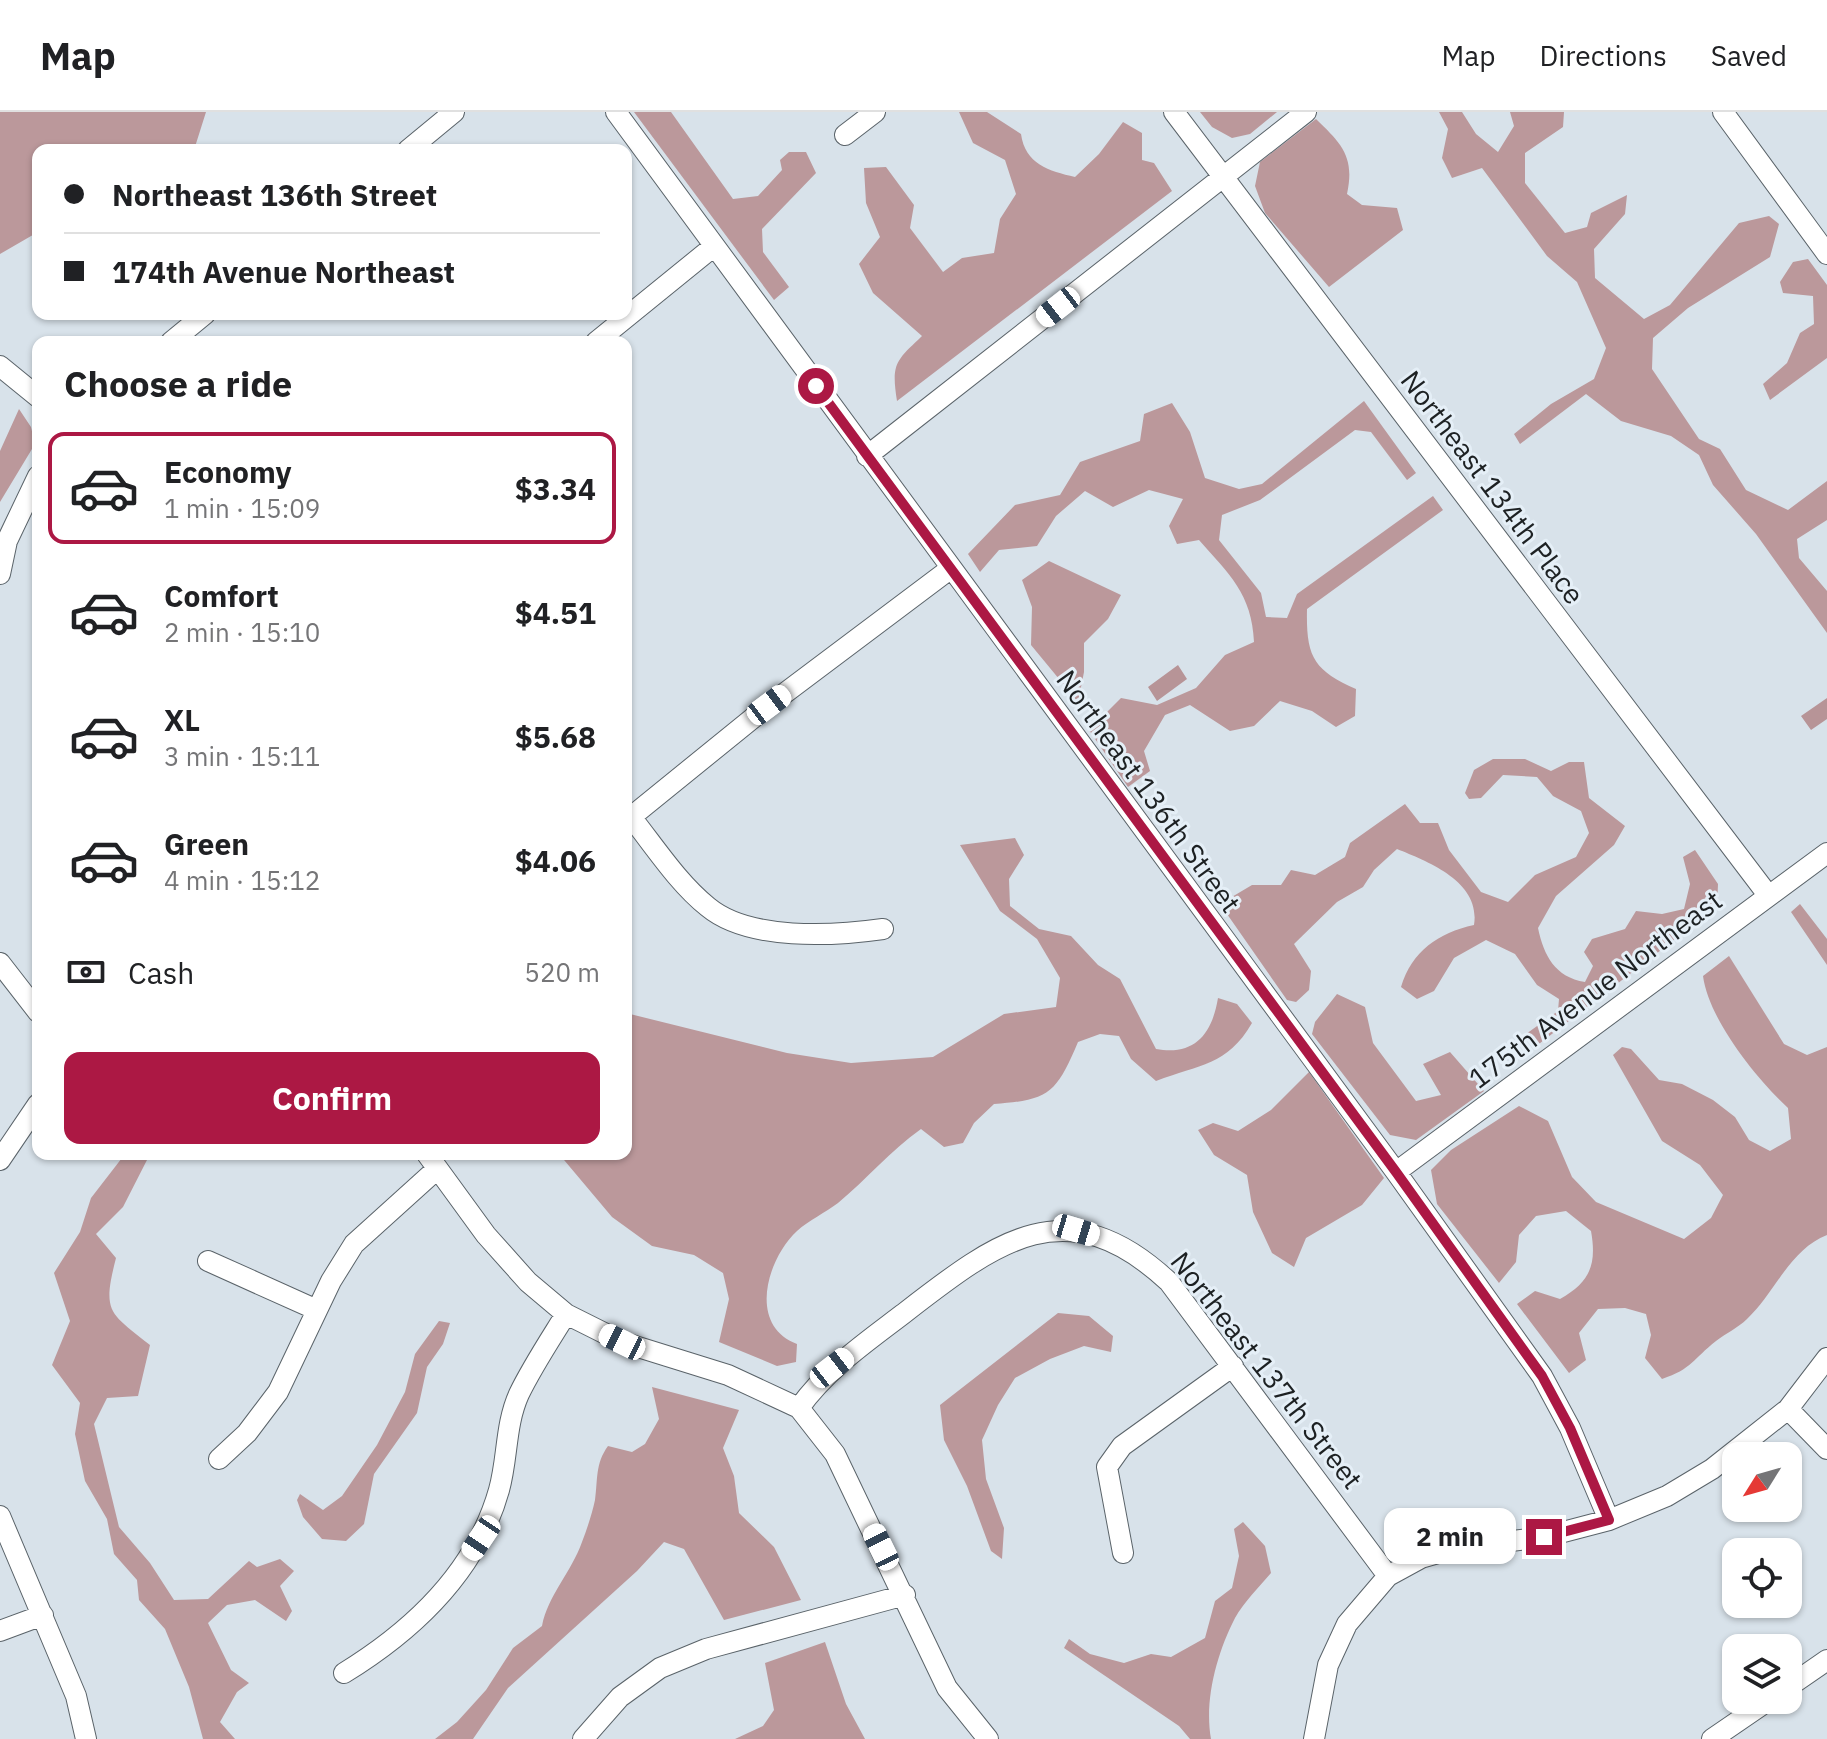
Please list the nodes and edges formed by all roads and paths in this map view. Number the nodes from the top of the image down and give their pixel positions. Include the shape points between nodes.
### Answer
1 (454, 112) edge
2 (616, 112) edge
3 (875, 112) edge
4 (1174, 112) edge
5 (1306, 112) edge
6 (1723, 112) edge
7 (845, 135) dead end
8 (415, 144) edge
9 (1223, 178) junction
10 (713, 247) junction
11 (1827, 254) edge
12 (632, 313) edge
13 (198, 320) edge
14 (623, 320) edge
15 (178, 336) edge
16 (603, 336) edge
17 (0, 366) edge
18 (32, 392) edge
19 (867, 456) junction
20 (32, 489) edge
21 (950, 569) junction
22 (0, 574) edge
23 (632, 816) edge
24 (632, 824) edge
25 (1827, 853) edge
26 (1768, 895) junction
27 (883, 929) dead end
28 (0, 963) edge
29 (32, 1004) edge
30 (32, 1113) edge
31 (0, 1160) edge
32 (432, 1161) edge
33 (1396, 1172) junction
34 (208, 1261) dead end
35 (317, 1310) junction
36 (566, 1314) junction
37 (1827, 1358) edge
38 (1233, 1366) junction
39 (799, 1408) junction
40 (1788, 1409) junction
41 (1827, 1449) edge
42 (219, 1459) dead end
43 (0, 1516) edge
44 (1609, 1520) junction
45 (1123, 1553) dead end
46 (1388, 1576) junction
47 (905, 1595) junction
48 (43, 1615) junction
49 (0, 1631) edge
50 (1827, 1660) edge
51 (344, 1673) dead end
52 (1802, 1677) edge
53 (1749, 1714) edge
54 (86, 1739) edge
55 (583, 1739) edge
56 (988, 1739) edge
57 (1314, 1739) edge
58 (1712, 1739) edge

1 - 8 street
2 - 10 street, Northeast 136th Street
3 - 7 street
4 - 9 street, Northeast 134th Place
5 - 9 street
6 - 11 street
9 - 19 street
9 - 26 street, Northeast 134th Place
10 - 12 street
10 - 19 street, Northeast 136th Street
13 - 15 street
14 - 16 street
17 - 18 street
19 - 21 street, Northeast 136th Street
20 - 22 street via 7,541
21 - 23 street
21 - 33 street, Northeast 136th Street
24 - 27 street via 694,894 726,918 803,934
25 - 26 street, 175th Avenue Northeast
26 - 33 street, 175th Avenue Northeast
28 - 29 street
30 - 31 street
32 - 35 street via 354,1244
32 - 36 street via 486,1235
33 - 44 street, Northeast 136th Street via 1542,1376
34 - 35 street
35 - 42 street via 278,1392
36 - 39 street via 622,1342 728,1375
36 - 51 street via 519,1395 506,1431 499,1488 481,1538 428,1611 390,1645
37 - 40 street
38 - 39 street, Northeast 137th Street via 1145,1259 1119,1243 1076,1230 1037,1232 972,1260 832,1368
38 - 45 street via 1110,1458 1107,1467
38 - 46 street, Northeast 137th Street
39 - 47 street via 835,1454
40 - 41 street
40 - 44 street via 1712,1469 1667,1496
43 - 48 street
44 - 46 street via 1544,1537 1456,1548 1421,1558
46 - 57 street via 1347,1624 1328,1665
47 - 55 street via 706,1649 660,1668 620,1697
47 - 56 street via 947,1688
48 - 49 street
48 - 54 street via 76,1696
50 - 52 street
53 - 58 street

